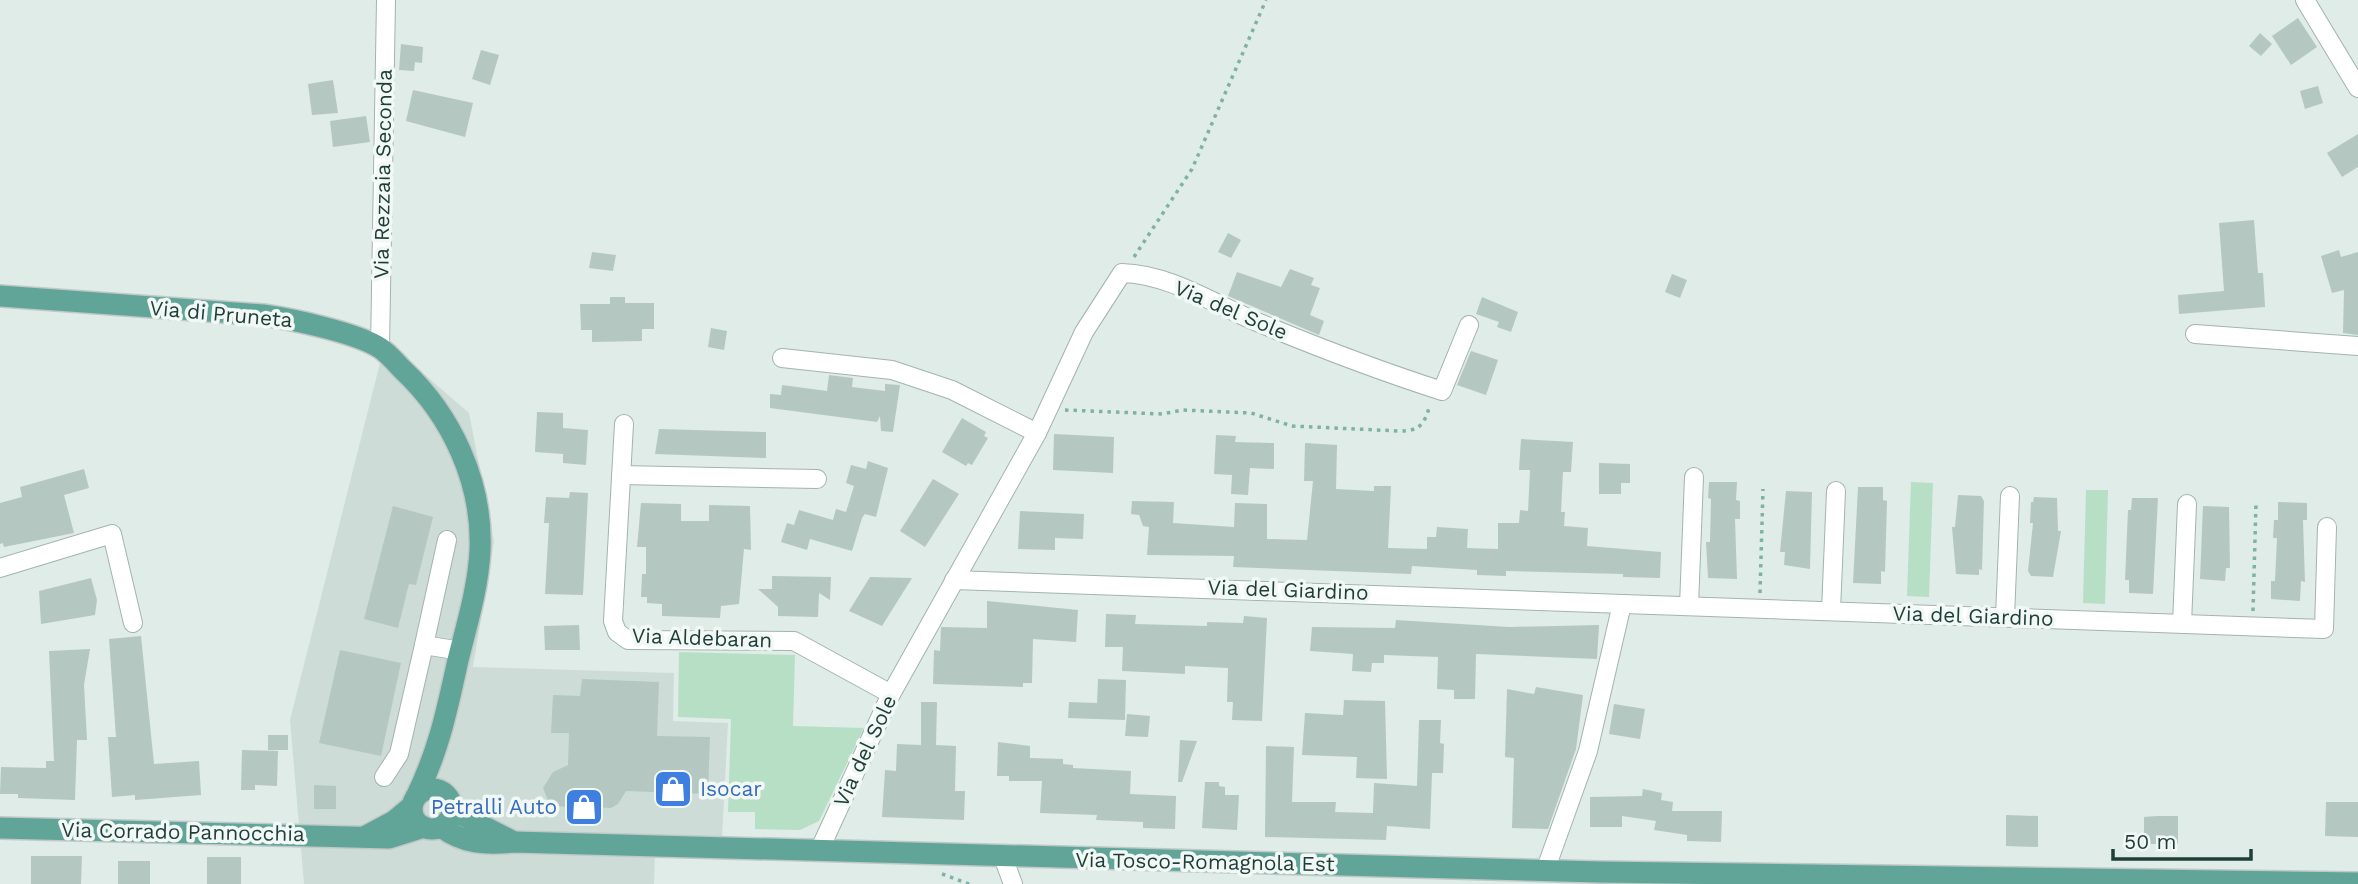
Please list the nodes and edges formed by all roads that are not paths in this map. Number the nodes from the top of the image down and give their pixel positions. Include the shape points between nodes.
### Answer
1 (386, 0) edge
2 (2305, 0) edge
3 (2358, 88) edge
4 (0, 296) edge
5 (1469, 325) dead end
6 (2194, 334) dead end
7 (2358, 346) edge
8 (380, 348) junction
9 (782, 358) dead end
10 (624, 424) dead end
11 (1037, 433) junction
12 (621, 475) junction
13 (1694, 477) dead end
14 (817, 479) dead end
15 (1836, 491) dead end
16 (2010, 496) dead end
17 (2187, 504) dead end
18 (2327, 527) dead end
19 (447, 540) dead end
20 (0, 568) edge
21 (954, 580) junction
22 (1622, 604) junction
23 (1689, 606) junction
24 (1831, 611) junction
25 (2005, 617) junction
26 (133, 623) dead end
27 (2182, 624) junction
28 (424, 645) junction
29 (461, 651) junction
30 (891, 694) junction
31 (439, 748) junction
32 (384, 777) dead end
33 (414, 801) junction
34 (442, 815) junction
35 (0, 828) edge
36 (366, 836) junction
37 (819, 851) junction
38 (1003, 857) junction
39 (1545, 871) junction
40 (2358, 883) edge
41 (1013, 884) edge

1 - 8 street, Via Rezzaia Seconda
2 - 3 street
4 - 8 main road, Via di Pruneta via 263,315 298,320
5 - 11 street, Via del Sole via 1442,391 1283,333 1196,294 1141,274 1122,273 1084,332
6 - 7 street
8 - 29 main road, Via di Pruneta via 439,411 468,471 480,549
9 - 11 street via 892,370 952,390
10 - 12 street, Via Aldebaran
11 - 21 street, Via del Sole
12 - 14 street
12 - 30 street, Via Aldebaran via 613,621 617,632 628,640 794,641
13 - 23 street
15 - 24 street
16 - 25 street
17 - 27 street
18 - 27 street, Via del Giardino via 2324,629
19 - 28 street
20 - 26 street via 112,534
21 - 22 street, Via del Giardino
21 - 30 street, Via del Sole
22 - 23 street, Via del Giardino
22 - 39 street via 1588,751
23 - 24 street, Via del Giardino
24 - 25 street, Via del Giardino
25 - 27 street, Via del Giardino
28 - 29 street
28 - 32 street via 399,754
29 - 31 main road, Via di Pruneta
30 - 37 street, Via del Sole
31 - 33 main road, Via di Pruneta
31 - 34 main road, Via di Pruneta
33 - 34 main road via 415,819
33 - 34 main road via 433,788
33 - 36 main road via 394,821
34 - 36 main road, Via Corrado Pannocchia via 389,838
34 - 37 main road, Via Tosco-Romagnola Est via 469,842
35 - 36 main road, Via Corrado Pannocchia
37 - 38 main road, Via Tosco-Romagnola Est
38 - 39 main road, Via Tosco-Romagnola Est
38 - 41 street
39 - 40 main road, Via Tosco-Romagnola Est

